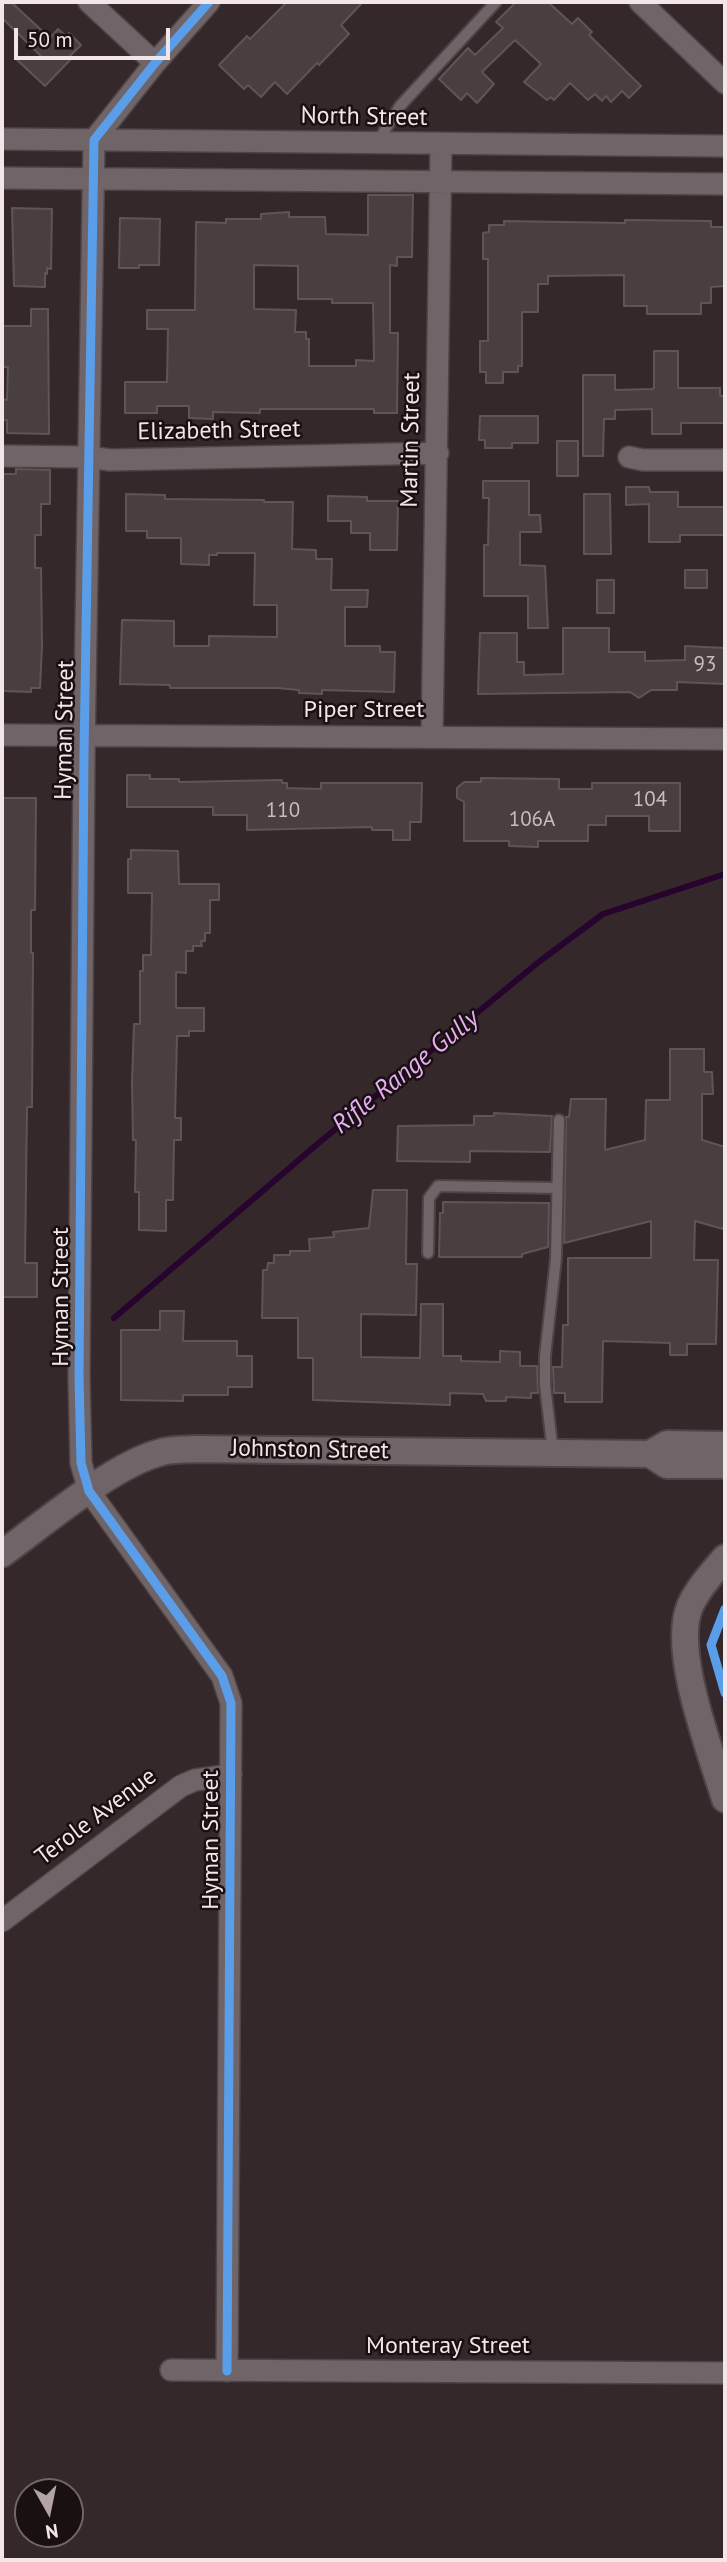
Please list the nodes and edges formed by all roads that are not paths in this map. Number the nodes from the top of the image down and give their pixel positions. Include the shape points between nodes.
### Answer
1 (89, 2) edge
2 (209, 2) edge
3 (496, 2) edge
4 (640, 2) edge
5 (155, 63) junction
6 (725, 83) edge
7 (2, 139) edge
8 (94, 140) junction
9 (377, 143) junction
10 (442, 144) junction
11 (725, 146) edge
12 (2, 178) edge
13 (92, 179) junction
14 (441, 182) junction
15 (725, 184) edge
16 (438, 453) junction
17 (2, 456) edge
18 (89, 457) junction
19 (629, 457) dead end
20 (725, 460) edge
21 (2, 735) edge
22 (84, 736) junction
23 (432, 737) junction
24 (725, 738) edge
25 (559, 1120) dead end
26 (557, 1188) junction
27 (428, 1253) dead end
28 (725, 1445) edge
29 (553, 1453) junction
30 (650, 1454) junction
31 (725, 1465) edge
32 (89, 1490) junction
33 (2, 1554) edge
34 (725, 1558) edge
35 (231, 1775) junction
36 (725, 1799) edge
37 (2, 1921) edge
38 (171, 2370) dead end
39 (227, 2371) junction
40 (725, 2373) edge

1 - 5 street
2 - 5 street
3 - 9 lane via 400,106
4 - 6 street
5 - 8 street
7 - 8 street, North Street
8 - 9 street, North Street
8 - 13 street, Hyman Street
9 - 10 street, North Street
10 - 11 street, North Street
10 - 14 street, Martin Street
12 - 13 street
13 - 14 street
13 - 18 street, Hyman Street
14 - 15 street
14 - 16 street, Martin Street
16 - 18 street, Elizabeth Street
16 - 23 street, Martin Street
17 - 18 street, Elizabeth Street
18 - 22 street, Hyman Street
19 - 20 street
21 - 22 street, Piper Street
22 - 23 street, Piper Street
22 - 32 street, Hyman Street via 79,1377 81,1463
23 - 24 street, Piper Street
25 - 26 lane
26 - 27 lane via 438,1186 429,1198
26 - 29 lane via 556,1258 545,1356
28 - 30 street, Johnston Street via 667,1444
29 - 30 street, Johnston Street
29 - 32 street, Johnston Street via 164,1451
30 - 31 street, Johnston Street via 667,1465
32 - 33 street, Johnston Street
32 - 35 street, Hyman Street via 222,1676 231,1703
34 - 36 street via 690,1607 685,1631 687,1667
35 - 37 street, Terole Avenue via 181,1786
35 - 39 street, Hyman Street
38 - 39 street, Monteray Street
39 - 40 street, Monteray Street

